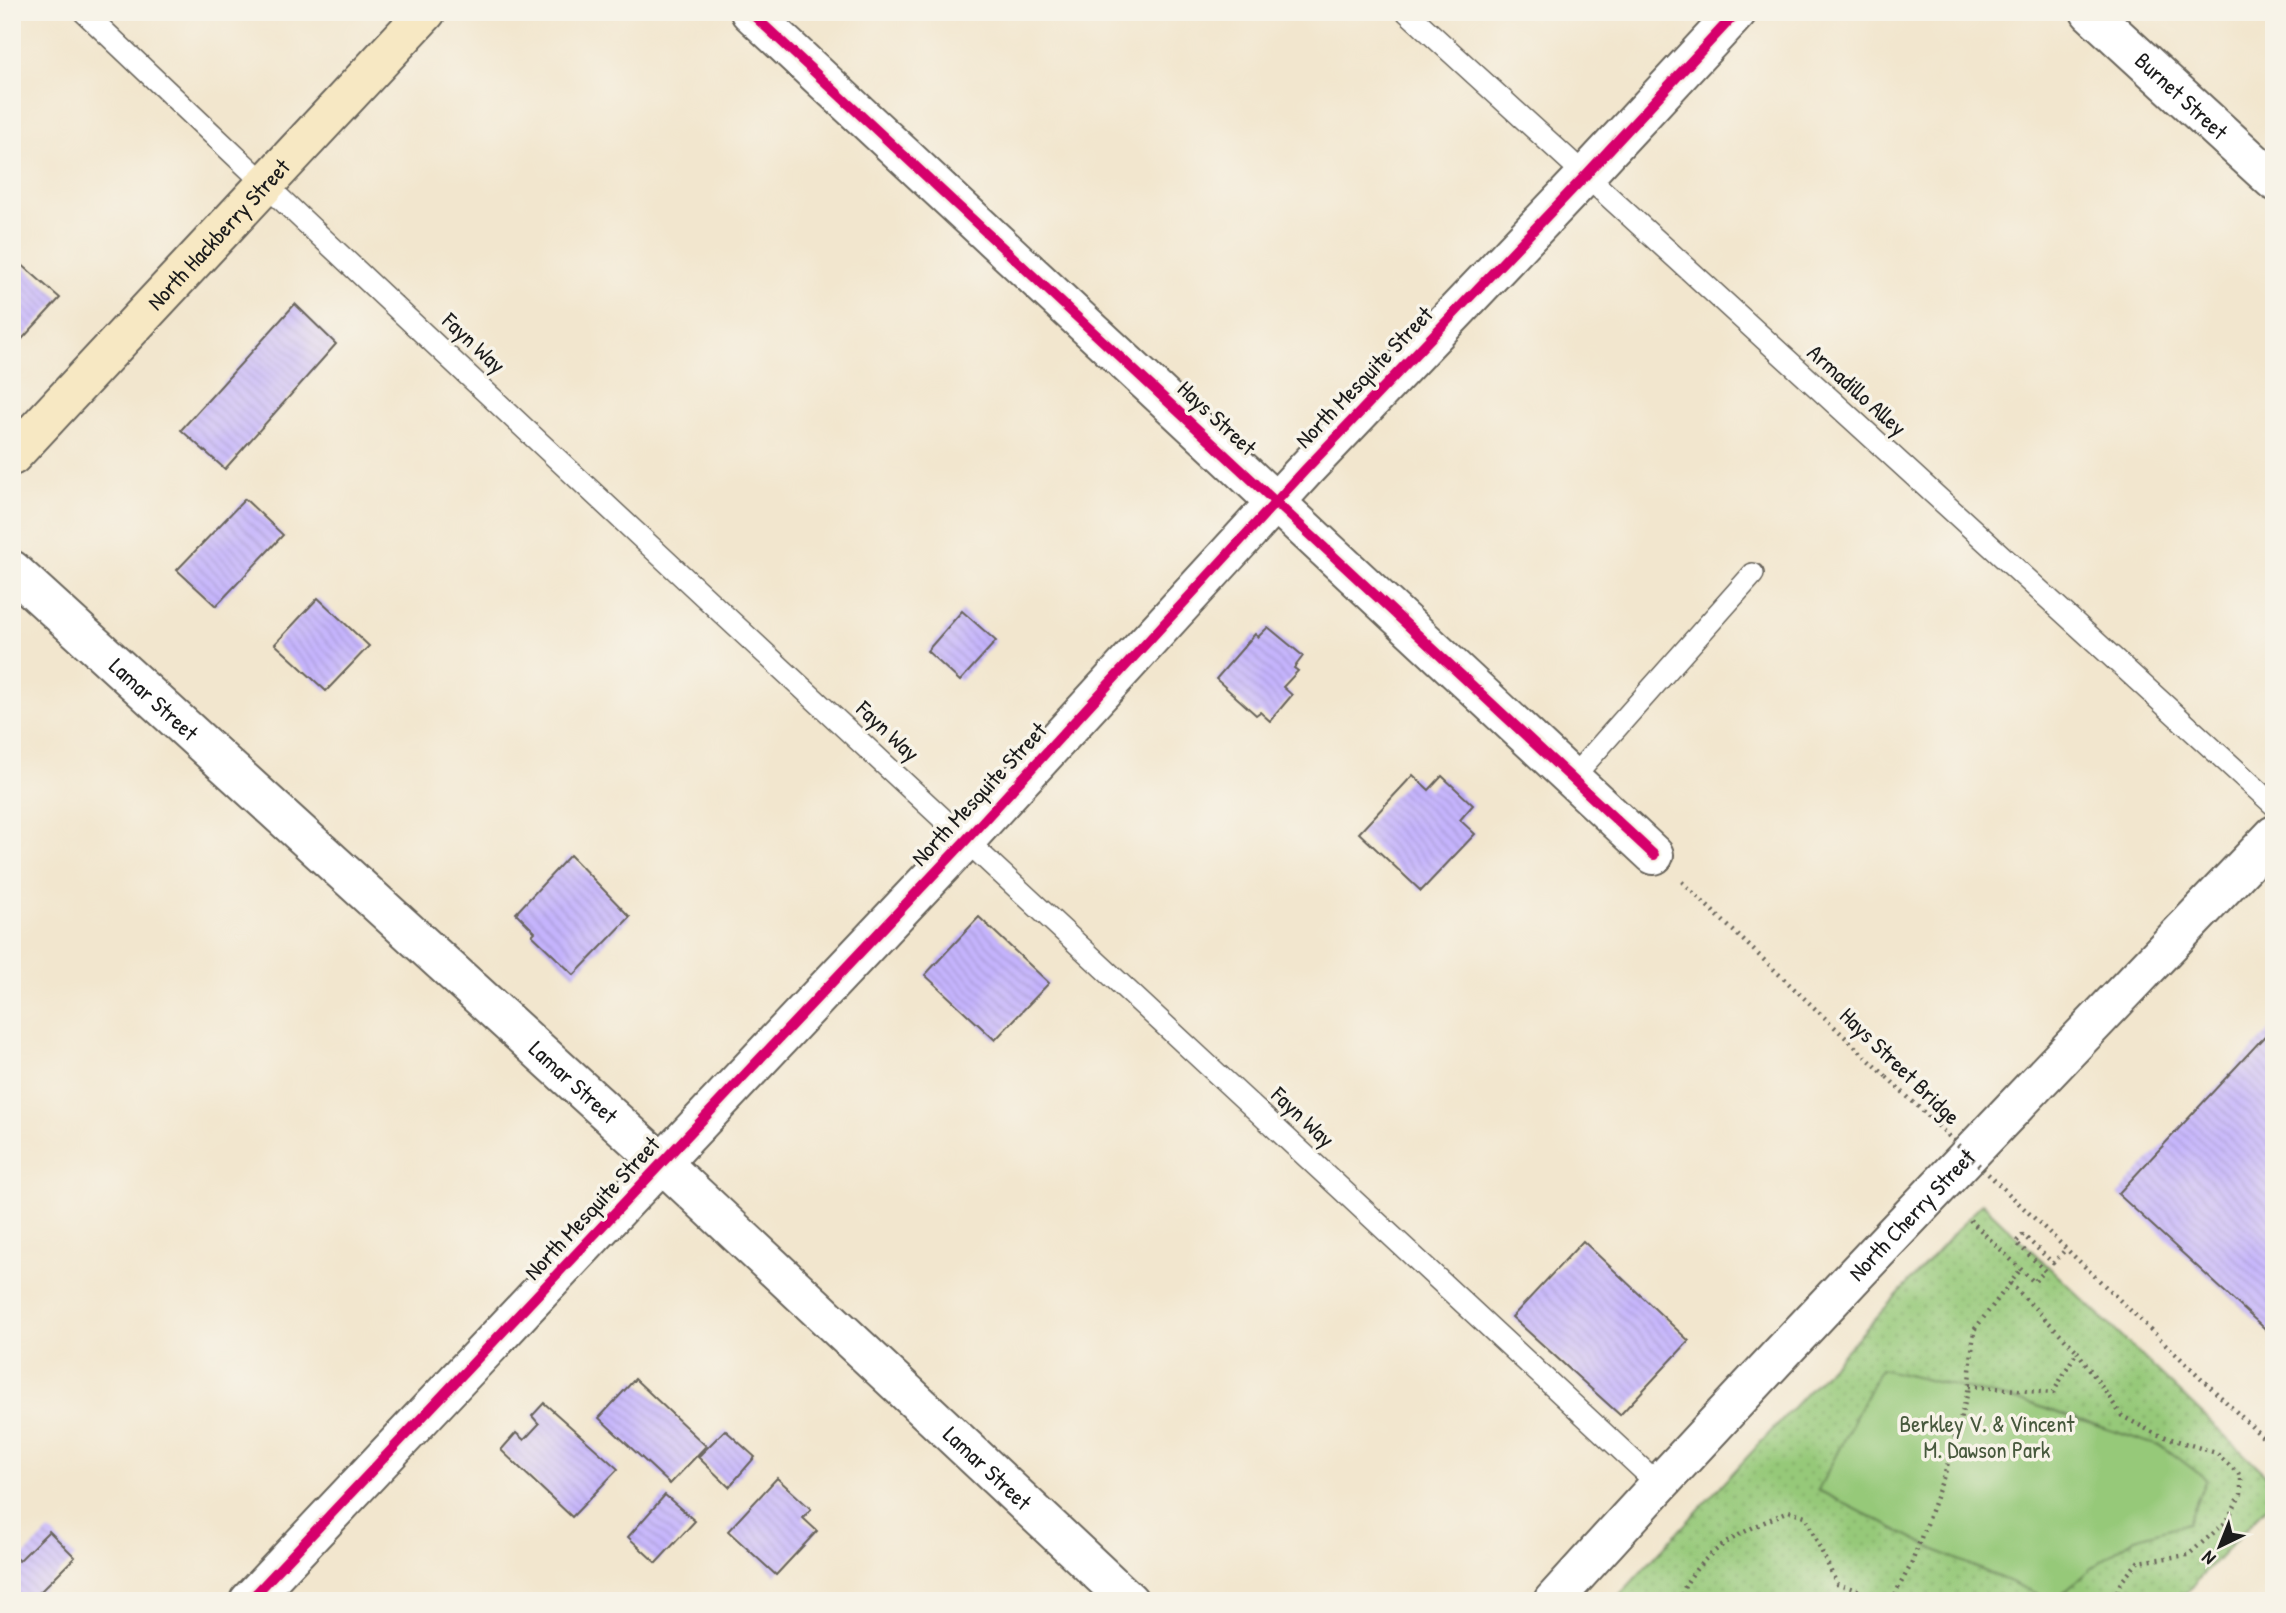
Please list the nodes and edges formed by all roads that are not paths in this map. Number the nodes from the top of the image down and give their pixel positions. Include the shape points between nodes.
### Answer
1 (85, 12) edge
2 (426, 12) edge
3 (750, 12) edge
4 (1406, 12) edge
5 (1737, 12) edge
6 (2090, 12) edge
7 (1584, 177) junction
8 (2274, 181) edge
9 (265, 184) junction
10 (12, 456) edge
11 (1276, 502) junction
12 (12, 570) edge
13 (1754, 574) dead end
14 (1572, 778) junction
15 (2274, 804) edge
16 (2274, 835) edge
17 (966, 841) junction
18 (1654, 855) road end
19 (662, 1163) junction
20 (1658, 1484) junction
21 (249, 1601) edge
22 (1129, 1601) edge
23 (1553, 1601) edge

1 - 9 lane, Fayn Way
2 - 9 main road, North Hackberry Street
3 - 11 street, Hays Street
4 - 7 lane, Armadillo Alley
5 - 7 street, North Mesquite Street
6 - 8 street, Burnet Street
7 - 11 street, North Mesquite Street
7 - 15 lane, Armadillo Alley
9 - 10 main road, North Hackberry Street
9 - 17 lane, Fayn Way
11 - 14 street, Hays Street
11 - 17 street, North Mesquite Street
12 - 19 street, Lamar Street
13 - 14 lane
14 - 18 street, Hays Street
16 - 20 street, North Cherry Street
17 - 19 street, North Mesquite Street
17 - 20 lane, Fayn Way
19 - 21 street, North Mesquite Street
19 - 22 street, Lamar Street
20 - 23 street, North Cherry Street

